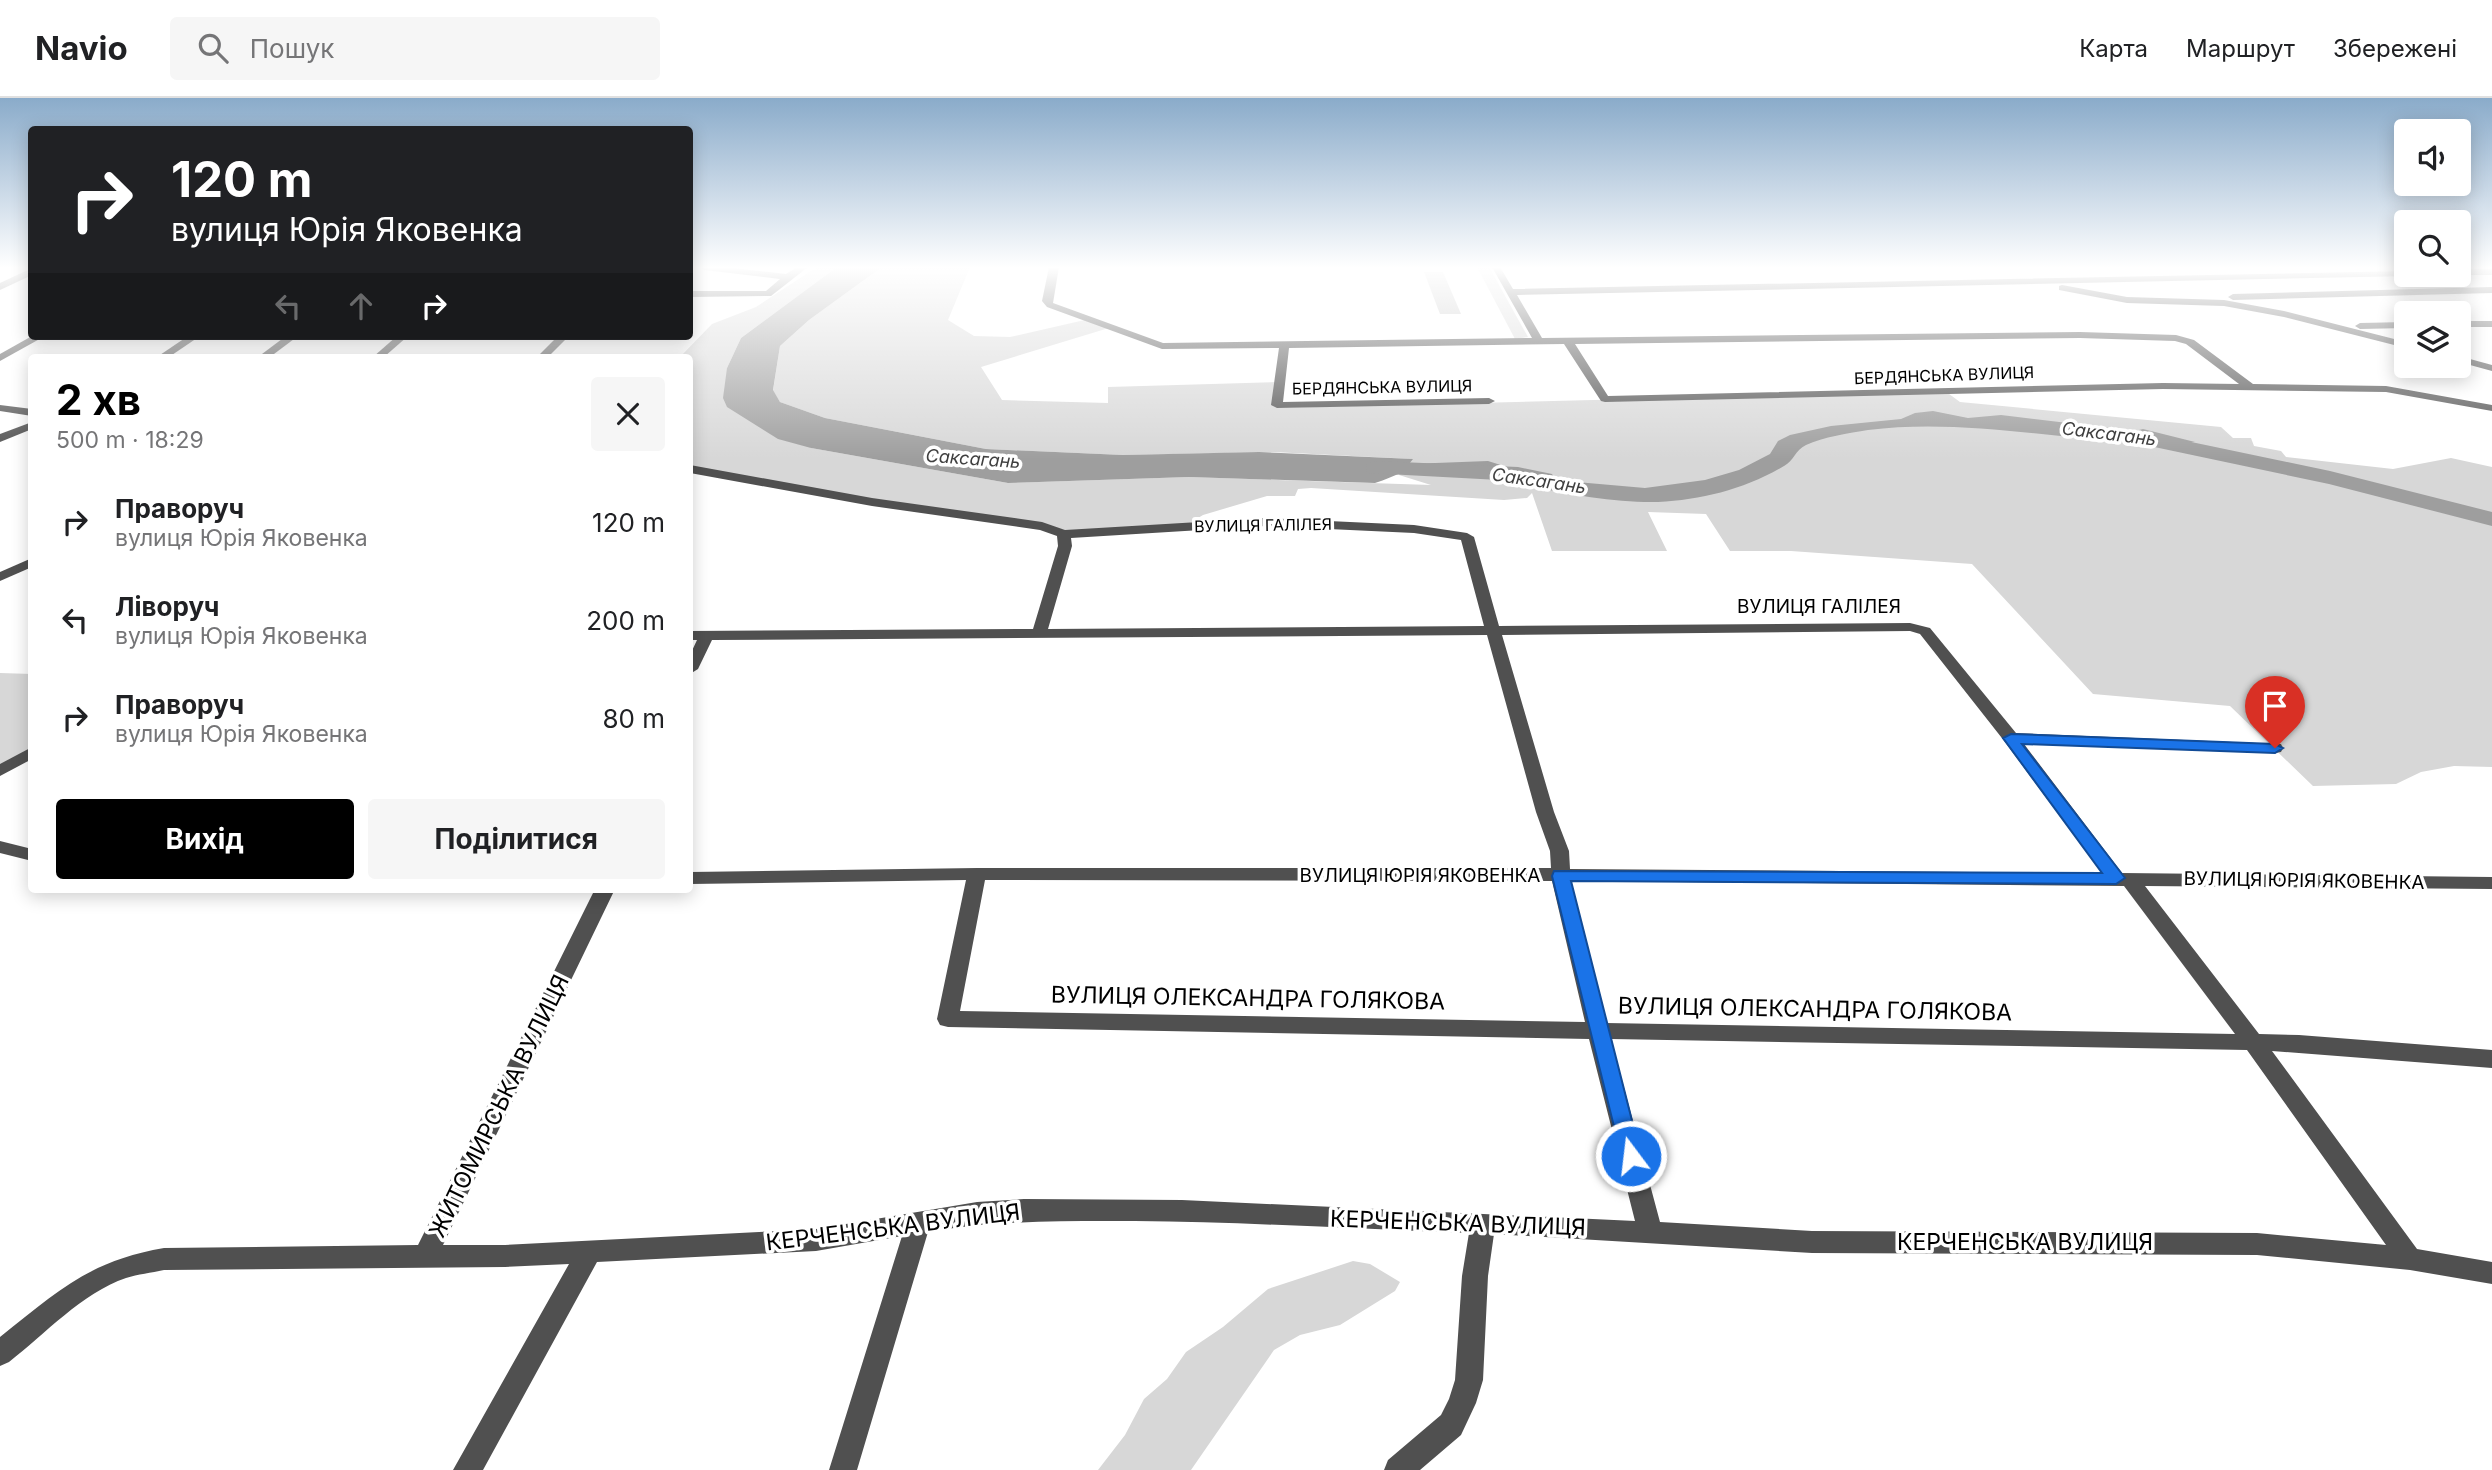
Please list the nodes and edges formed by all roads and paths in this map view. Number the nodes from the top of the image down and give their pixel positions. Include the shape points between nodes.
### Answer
1 (1122, 331) edge
2 (1533, 331) edge
3 (2357, 331) edge
4 (33, 340) edge
5 (189, 340) edge
6 (287, 340) edge
7 (398, 340) edge
8 (560, 340) edge
9 (1539, 342) junction
10 (1568, 342) junction
11 (2394, 342) edge
12 (1284, 346) junction
13 (167, 354) edge
14 (267, 354) edge
15 (382, 354) edge
16 (545, 354) edge
17 (0, 358) edge
18 (2471, 362) edge
19 (2492, 368) edge
20 (2250, 387) junction
21 (1489, 401) dead end
22 (0, 408) edge
23 (2492, 408) edge
24 (28, 412) edge
25 (28, 427) edge
26 (0, 438) edge
27 (693, 470) edge
28 (1064, 534) junction
29 (28, 564) edge
30 (0, 577) edge
31 (1492, 630) junction
32 (1040, 632) junction
33 (693, 636) edge
34 (707, 636) junction
35 (693, 663) edge
36 (2011, 738) junction
37 (2275, 748) dead end
38 (28, 754) edge
39 (0, 771) edge
40 (0, 847) edge
41 (28, 855) edge
42 (977, 874) junction
43 (1560, 876) junction
44 (693, 878) edge
45 (2123, 879) junction
46 (2492, 883) edge
47 (603, 893) edge
48 (1598, 1032) junction
49 (2254, 1043) junction
50 (2492, 1059) edge
51 (919, 1222) junction
52 (1483, 1223) junction
53 (1650, 1231) junction
54 (589, 1252) junction
55 (425, 1256) junction
56 (2410, 1259) junction
57 (2492, 1273) edge
58 (0, 1353) edge
59 (467, 1470) edge
60 (843, 1470) edge
61 (1398, 1470) edge

1 - 12 street via 1162,345
2 - 9 street
3 - 11 street
4 - 17 street
5 - 13 street
6 - 14 street
7 - 15 street
8 - 16 street
9 - 10 street
9 - 12 street
10 - 20 street via 2080,335 2176,338 2190,342
10 - 20 street, БЕРДЯНСЬКА ВУЛИЦЯ via 1605,399
12 - 21 street, БЕРДЯНСЬКА ВУЛИЦЯ via 1277,405
18 - 19 street
20 - 23 street, БЕРДЯНСЬКА ВУЛИЦЯ via 2386,389
22 - 24 street
25 - 26 street
27 - 28 street via 1042,526
28 - 31 street, ВУЛИЦЯ ГАЛІЛЕЯ via 1266,522 1413,529 1467,537
28 - 32 street via 1065,546
29 - 30 street
31 - 32 street, ВУЛИЦЯ ГАЛІЛЕЯ
31 - 36 street, ВУЛИЦЯ ГАЛІЛЕЯ via 1910,627 1925,631
31 - 43 street, ВУЛИЦЯ ГАЛІЛЕЯ via 1547,819 1559,842 1563,858
32 - 34 street, ВУЛИЦЯ ГАЛІЛЕЯ
33 - 34 street, ВУЛИЦЯ ГАЛІЛЕЯ
34 - 35 street
36 - 37 street
36 - 45 street
38 - 39 street
40 - 41 street
42 - 43 street, ВУЛИЦЯ ЮРІЯ ЯКОВЕНКА
42 - 44 street
42 - 48 street, ВУЛИЦЯ ОЛЕКСАНДРА ГОЛЯКОВА via 948,1019
43 - 45 street, ВУЛИЦЯ ЮРІЯ ЯКОВЕНКА
43 - 48 street, ВУЛИЦЯ ГАЛІЛЕЯ
45 - 46 street, ВУЛИЦЯ ЮРІЯ ЯКОВЕНКА
45 - 49 street
47 - 55 street, ЖИТОМИРСЬКА ВУЛИЦЯ
48 - 49 street, ВУЛИЦЯ ОЛЕКСАНДРА ГОЛЯКОВА
48 - 53 street, ВУЛИЦЯ ГАЛІЛЕЯ
49 - 50 street, ВУЛИЦЯ ОЛЕКСАНДРА ГОЛЯКОВА
49 - 56 street
51 - 52 street, КЕРЧЕНСЬКА ВУЛИЦЯ via 1024,1210
51 - 54 street, КЕРЧЕНСЬКА ВУЛИЦЯ via 816,1240
51 - 60 street
52 - 53 street, КЕРЧЕНСЬКА ВУЛИЦЯ
52 - 61 street via 1476,1262 1469,1380 1462,1403 1451,1425
53 - 56 street, КЕРЧЕНСЬКА ВУЛИЦЯ via 1812,1242 2256,1244
54 - 55 street, КЕРЧЕНСЬКА ВУЛИЦЯ
54 - 59 street
55 - 58 street, ЖИТОМИРСЬКА ВУЛИЦЯ via 142,1263 96,1280
56 - 57 street, КЕРЧЕНСЬКА ВУЛИЦЯ

